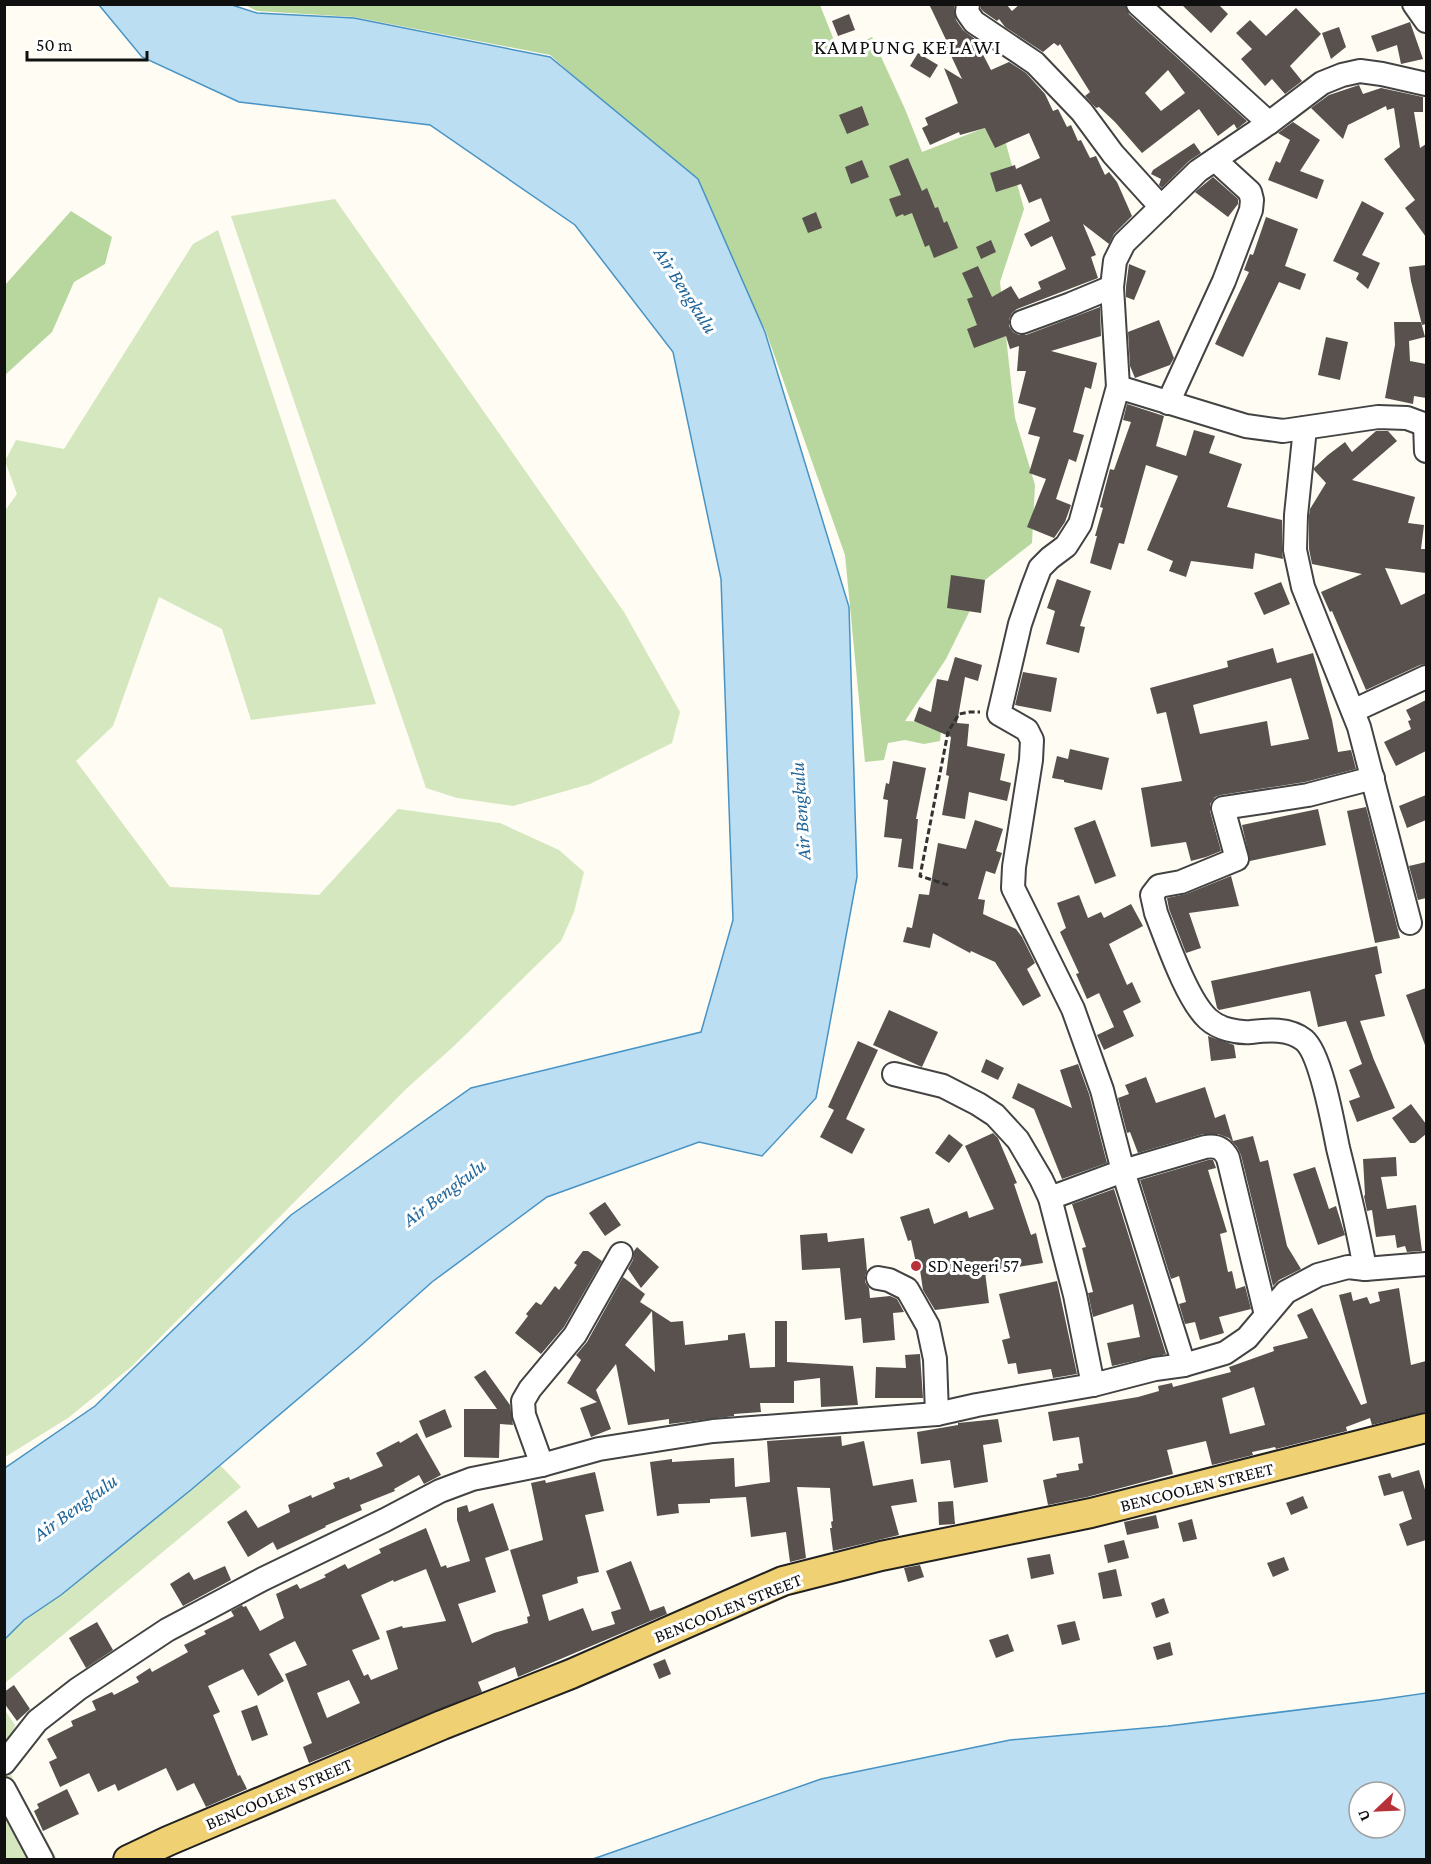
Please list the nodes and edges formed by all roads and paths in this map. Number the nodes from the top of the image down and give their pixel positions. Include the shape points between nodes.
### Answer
1 (968, 4) edge
2 (1138, 4) edge
3 (1414, 4) edge
4 (1426, 21) edge
5 (1426, 84) edge
6 (1269, 123) junction
7 (1215, 160) junction
8 (1161, 207) junction
9 (1112, 287) junction
10 (1022, 322) dead end
11 (1118, 387) junction
12 (1168, 403) junction
13 (1426, 425) edge
14 (1305, 428) junction
15 (1426, 452) edge
16 (1426, 677) edge
17 (1353, 711) junction
18 (999, 714) junction
19 (1373, 778) junction
20 (948, 885) dead end
21 (1410, 923) dead end
22 (894, 1074) dead end
23 (1123, 1171) junction
24 (1050, 1198) junction
25 (621, 1254) dead end
26 (1426, 1264) edge
27 (1365, 1269) junction
28 (878, 1278) dead end
29 (1266, 1315) junction
30 (1184, 1365) junction
31 (1093, 1385) junction
32 (937, 1414) junction
33 (1426, 1428) edge
34 (542, 1466) junction
35 (4, 1763) edge
36 (4, 1789) edge
37 (42, 1860) edge
38 (128, 1860) edge

1 - 8 street via 967,12 974,21 1035,63 1082,112 1113,154
2 - 6 street
3 - 4 street
5 - 6 street via 1360,71 1342,75 1322,83
6 - 7 street
7 - 8 street
7 - 12 street via 1250,192 1251,210 1224,281
8 - 9 street via 1124,243 1115,261
9 - 10 street
9 - 11 street
11 - 12 street
11 - 18 street via 1080,524 1066,546 1040,568 1020,624
12 - 14 street via 1246,426 1283,431
13 - 14 street via 1407,418 1378,417
13 - 15 street
14 - 17 street via 1295,550 1303,587
16 - 17 street
17 - 19 street
18 - 20 path via 959,714 948,732 920,876
18 - 23 street via 1027,730 1032,740 1013,888 1073,1009 1102,1090
19 - 21 street
19 - 27 street via 1308,795 1224,808 1237,859 1181,882 1159,886 1152,895 1164,933 1200,1011 1227,1029 1281,1031 1299,1036 1309,1046 1326,1095
22 - 24 street via 943,1086 995,1115 1018,1140
23 - 24 street
23 - 29 street via 1205,1147 1224,1151
23 - 30 street
24 - 31 street
25 - 34 street via 575,1335 523,1401
26 - 27 street
27 - 29 street via 1348,1267 1318,1275 1286,1292
28 - 32 street via 907,1289 928,1326 936,1369
29 - 30 street via 1247,1338 1225,1353
30 - 31 street
31 - 32 street
32 - 34 street via 713,1431 599,1449
33 - 38 main road, BENCOOLEN STREET via 1091,1513 881,1556 783,1581
34 - 35 street via 472,1479 440,1491 177,1625 78,1689 38,1721
36 - 37 street

